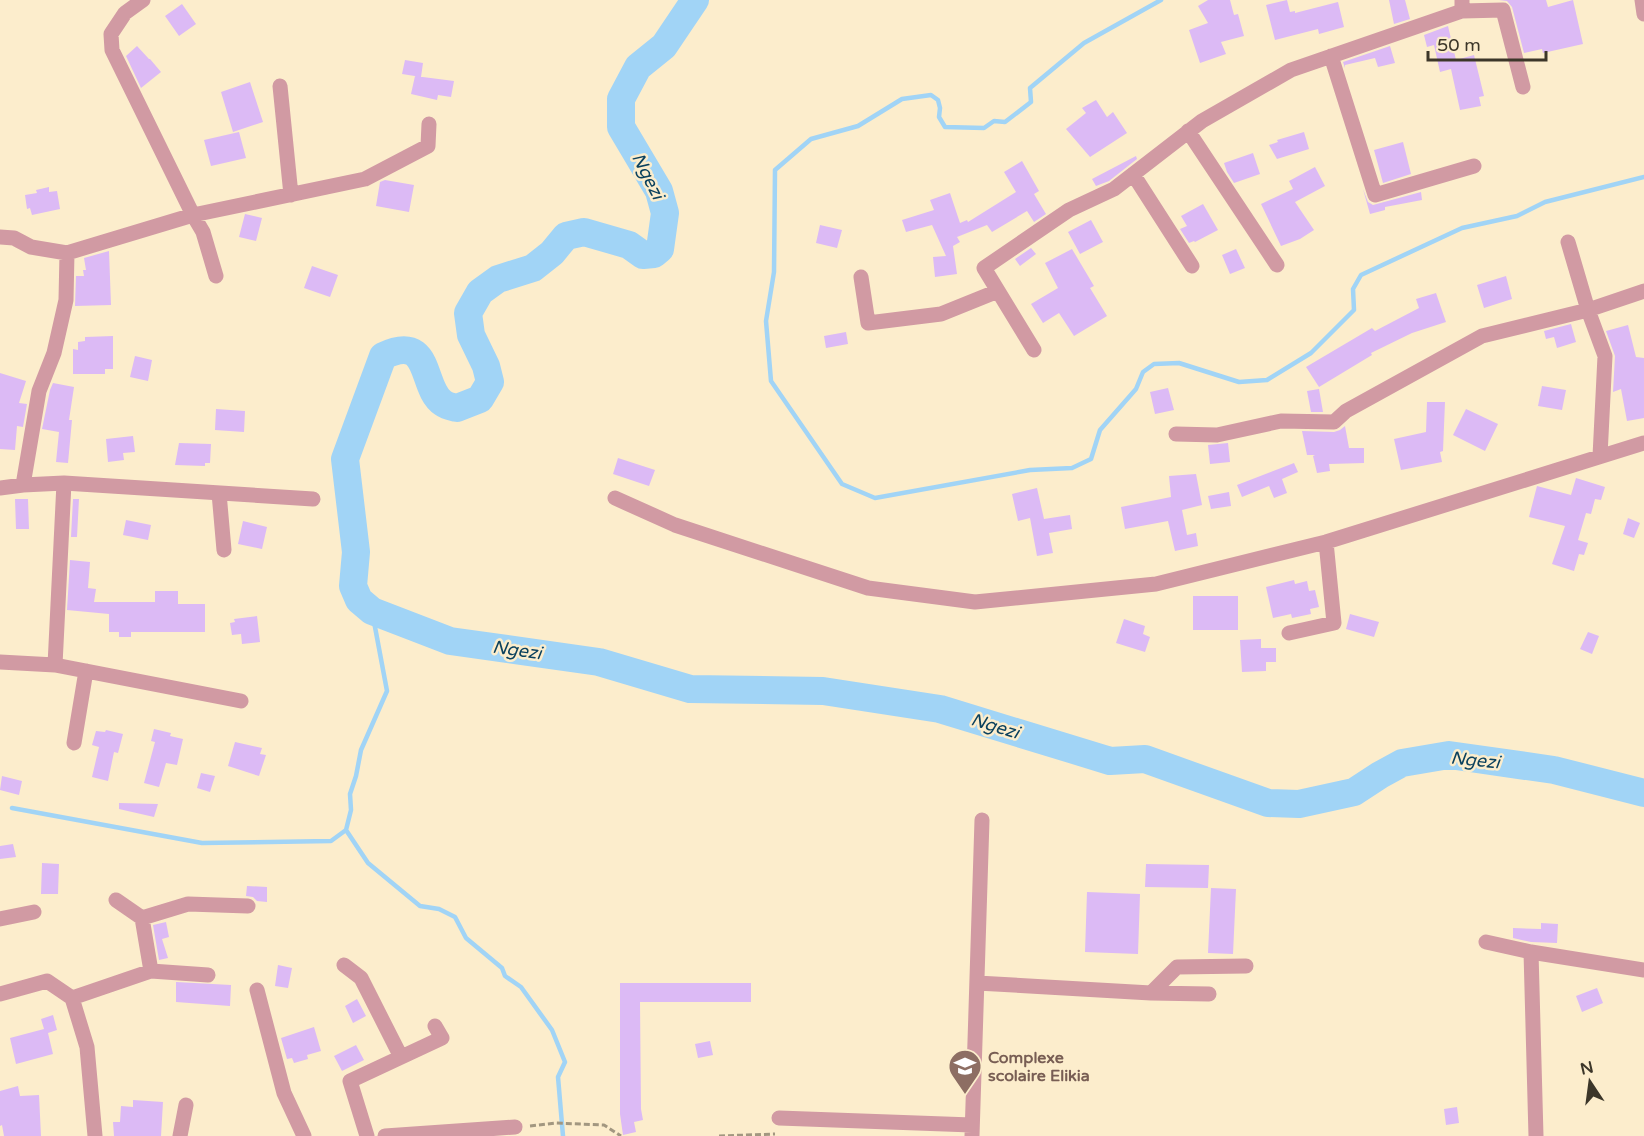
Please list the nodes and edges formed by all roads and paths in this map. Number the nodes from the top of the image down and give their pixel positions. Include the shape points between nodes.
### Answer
1 (143, 0) edge
2 (1642, 0) edge
3 (1462, 5) edge
4 (1644, 14) edge
5 (1331, 56) junction
6 (280, 87) dead end
7 (1523, 87) dead end
8 (429, 124) dead end
9 (1188, 131) junction
10 (1474, 166) dead end
11 (1133, 174) junction
12 (291, 195) junction
13 (192, 215) junction
14 (0, 237) edge
15 (1568, 242) dead end
16 (66, 253) junction
17 (1277, 265) dead end
18 (1192, 266) dead end
19 (216, 276) dead end
20 (861, 277) dead end
21 (998, 291) junction
22 (1644, 291) edge
23 (1588, 310) junction
24 (1034, 350) dead end
25 (1176, 434) dead end
26 (1644, 443) edge
27 (1600, 456) junction
28 (64, 483) junction
29 (23, 484) junction
30 (0, 488) edge
31 (219, 493) junction
32 (615, 498) dead end
33 (314, 499) dead end
34 (1326, 542) junction
35 (224, 550) dead end
36 (1289, 633) dead end
37 (0, 662) edge
38 (55, 665) junction
39 (86, 671) junction
40 (241, 700) dead end
41 (74, 743) dead end
42 (982, 820) dead end
43 (116, 900) dead end
44 (248, 906) dead end
45 (34, 912) dead end
46 (142, 918) junction
47 (0, 919) edge
48 (1486, 942) dead end
49 (1531, 952) junction
50 (344, 965) dead end
51 (1246, 966) dead end
52 (1644, 970) edge
53 (152, 971) junction
54 (208, 975) dead end
55 (977, 983) junction
56 (257, 990) dead end
57 (1151, 993) junction
58 (0, 994) edge
59 (1209, 994) dead end
60 (72, 998) junction
61 (435, 1026) dead end
62 (401, 1057) junction
63 (186, 1105) dead end
64 (779, 1118) dead end
65 (796, 1119) junction
66 (515, 1127) joint
67 (972, 1131) edge
68 (94, 1136) edge
69 (180, 1136) edge
70 (304, 1136) edge
71 (367, 1136) edge
72 (385, 1136) edge
73 (621, 1136) edge
74 (719, 1136) edge
75 (1536, 1136) edge

1 - 13 street via 125,13 111,34 112,50
2 - 4 street
3 - 5 street
3 - 7 street via 1503,10
5 - 9 street via 1291,70
5 - 10 street via 1375,195
6 - 12 street
8 - 12 street via 428,146 365,179
9 - 11 street
9 - 17 street
11 - 18 street
11 - 21 street via 1114,189 1068,210 984,268
12 - 13 street
13 - 16 street
13 - 19 street via 203,232
14 - 16 street
15 - 23 street
16 - 29 street via 66,300 54,353 39,391
20 - 21 street via 868,323 940,314
21 - 24 street
22 - 23 street
23 - 25 street via 1482,336 1346,411 1334,423 1281,421 1217,435
23 - 27 street via 1605,356
26 - 27 street
27 - 34 street
28 - 29 street
28 - 31 street
28 - 38 street
29 - 30 street
31 - 33 street
31 - 35 street
32 - 34 street via 675,525 868,588 975,602 1156,584
34 - 36 street via 1334,623
37 - 38 street
38 - 39 street
39 - 40 street
39 - 41 street
42 - 55 street
43 - 46 street
44 - 46 street via 188,904
45 - 47 street
46 - 53 street
48 - 49 street
49 - 52 street
49 - 75 street
50 - 62 street via 361,978
51 - 57 street via 1177,967
53 - 54 street
53 - 60 street
55 - 57 street
55 - 67 street
56 - 70 street via 284,1093
57 - 59 street
58 - 60 street via 47,981
60 - 68 street via 87,1047
61 - 62 street via 442,1038
62 - 71 street via 350,1081
63 - 69 street
64 - 65 street
65 - 67 street
65 - 74 path via 777,1134
66 - 72 street
66 - 73 path via 556,1123 604,1125

